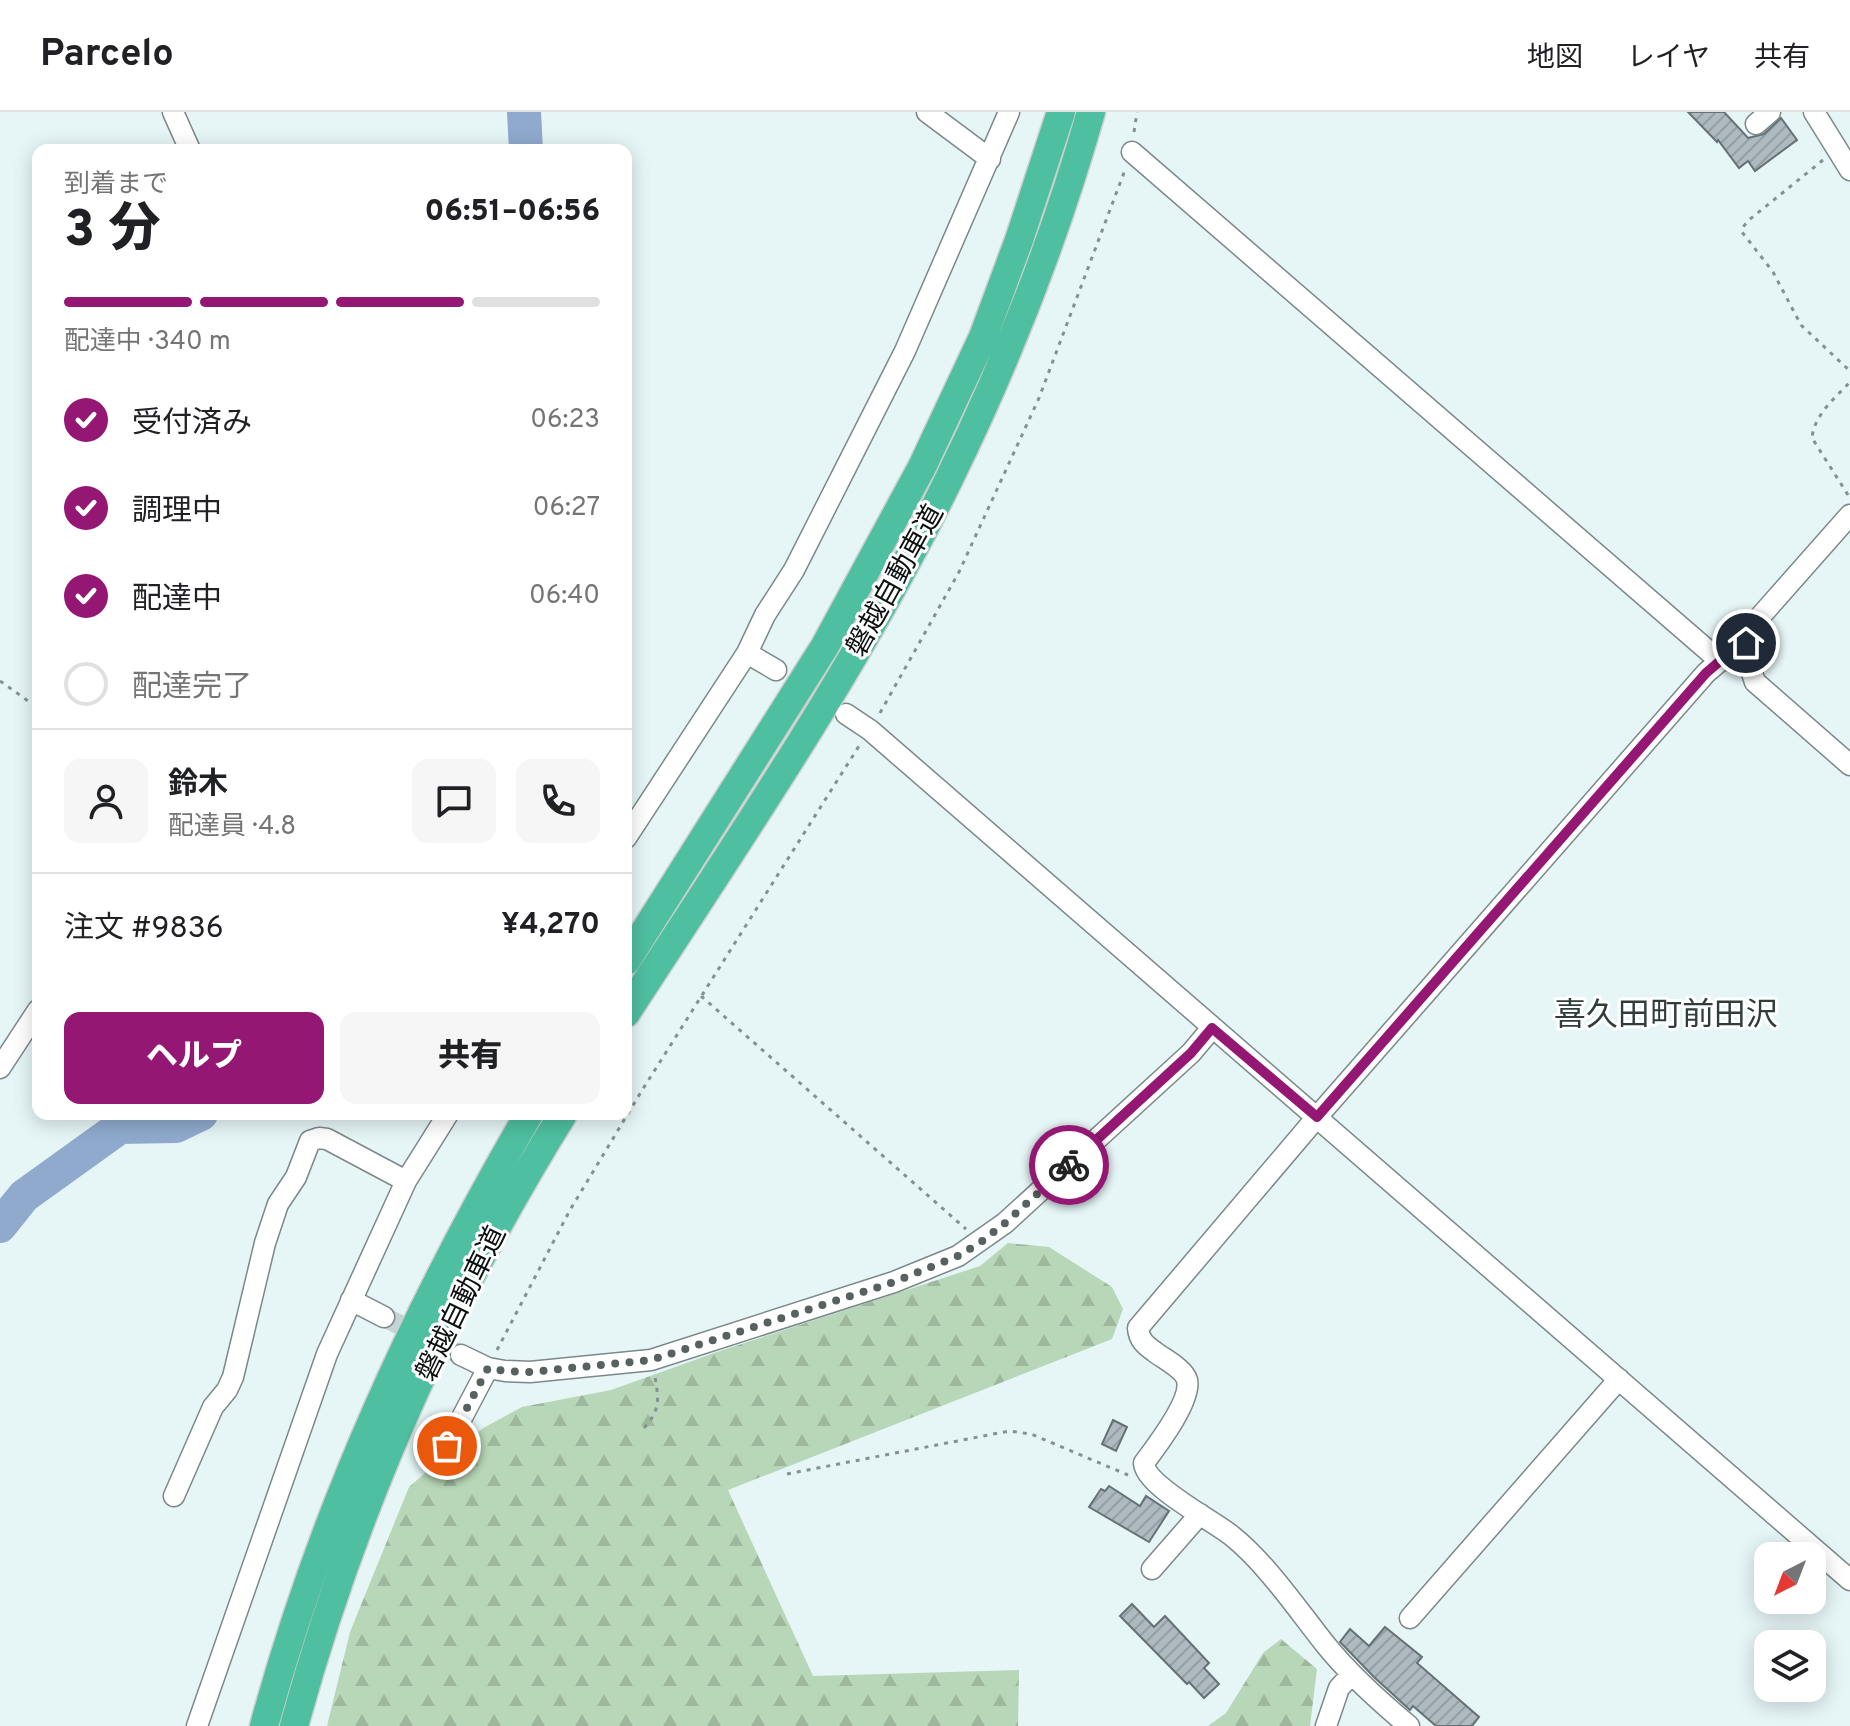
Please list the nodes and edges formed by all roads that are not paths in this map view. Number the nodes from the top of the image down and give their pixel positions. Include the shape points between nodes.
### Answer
1 (173, 112) edge
2 (927, 112) edge
3 (1009, 112) edge
4 (1061, 112) edge
5 (1091, 112) edge
6 (1814, 112) edge
7 (187, 144) edge
8 (1132, 152) road end
9 (990, 159) junction
10 (1850, 170) edge
11 (1850, 515) edge
12 (747, 653) junction
13 (1746, 655) junction
14 (1720, 661) junction
15 (776, 670) dead end
16 (846, 714) dead end
17 (1850, 765) edge
18 (632, 829) edge
19 (632, 952) edge
20 (632, 1004) edge
21 (32, 1019) edge
22 (1212, 1028) junction
23 (0, 1068) edge
24 (1317, 1117) junction
25 (444, 1120) edge
26 (526, 1120) edge
27 (559, 1120) edge
28 (406, 1181) junction
29 (351, 1300) junction
30 (384, 1317) tunnel mouth
31 (461, 1355) tunnel mouth
32 (488, 1368) junction
33 (1619, 1379) junction
34 (447, 1446) dead end
35 (174, 1496) dead end
36 (1200, 1514) junction
37 (1152, 1569) dead end
38 (1850, 1580) edge
39 (1410, 1618) dead end
40 (1352, 1674) junction
41 (197, 1726) edge
42 (264, 1726) edge
43 (294, 1726) edge
44 (1326, 1726) edge
45 (1409, 1726) edge

1 - 7 street
2 - 9 street
3 - 9 street
4 - 19 highway, 磐越自動車道 via 983,337 922,467 825,646
5 - 20 highway, 磐越自動車道 via 1048,248 949,479 800,743
6 - 10 street
8 - 14 street
9 - 12 street via 905,351
11 - 13 street via 1758,619
12 - 15 street
12 - 18 street
13 - 14 street
13 - 17 street via 1755,682
14 - 24 street
16 - 22 street
21 - 23 street
22 - 24 street
22 - 32 street via 1005,1223 958,1256 894,1282 651,1360 530,1372
24 - 33 street
24 - 36 street via 1138,1328 1142,1343 1182,1372 1188,1385 1144,1463 1147,1474
25 - 28 street
26 - 42 highway, 磐越自動車道 via 417,1318 354,1459 315,1558
27 - 43 highway, 磐越自動車道 via 443,1332 379,1471 340,1574
28 - 29 street
28 - 35 street via 327,1139 310,1141 265,1243 233,1377 213,1407
29 - 30 street
29 - 41 street via 327,1354
31 - 32 street
32 - 34 street
33 - 38 street
33 - 39 street
36 - 37 street
36 - 40 street via 1234,1537 1276,1581
40 - 44 street via 1339,1688
40 - 45 street

